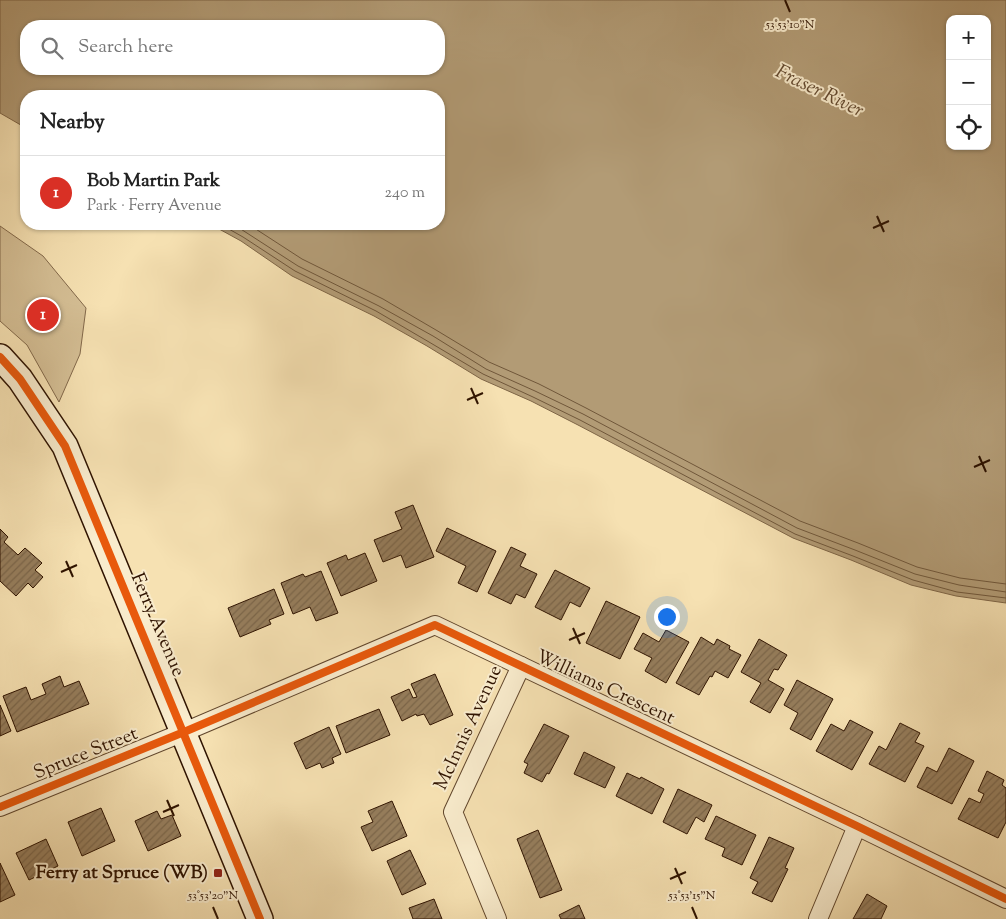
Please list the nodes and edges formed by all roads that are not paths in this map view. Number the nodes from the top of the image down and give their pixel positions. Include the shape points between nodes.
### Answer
1 (0, 357) edge
2 (521, 666) junction
3 (184, 732) junction
4 (0, 807) edge
5 (857, 826) junction
6 (1006, 900) edge
7 (260, 919) edge
8 (497, 919) edge
9 (818, 919) edge

1 - 3 main road, Ferry Avenue via 20,379 65,446
2 - 3 street, Williams Crescent via 435,625
2 - 5 street, Williams Crescent
2 - 8 street, McInnis Avenue via 453,812
3 - 4 street, Spruce Street
3 - 7 main road, Ferry Avenue
5 - 6 street, Williams Crescent
5 - 9 street

